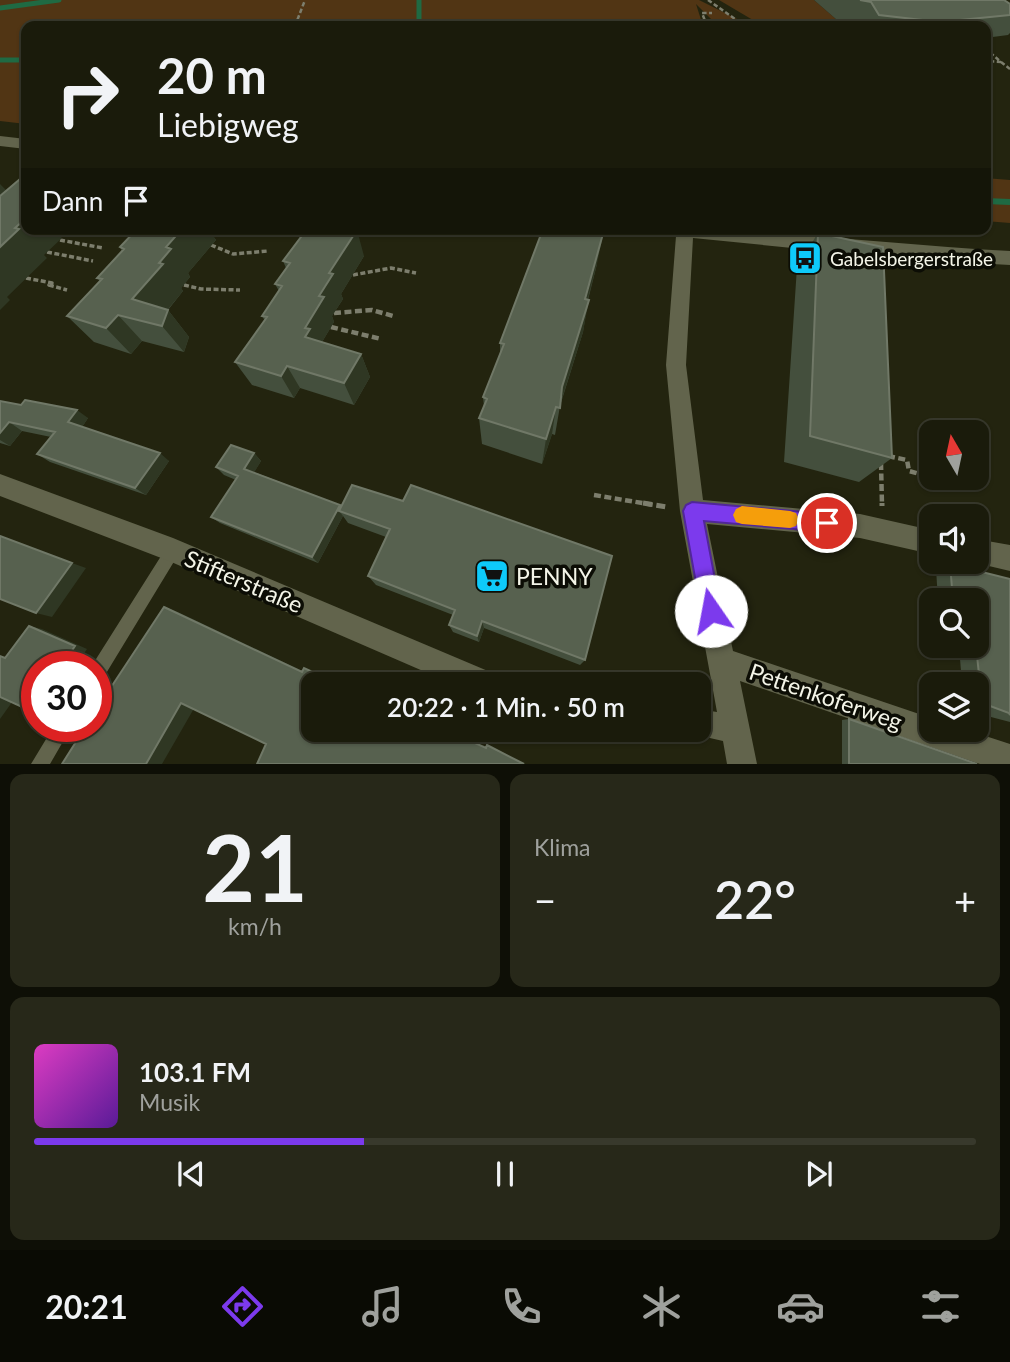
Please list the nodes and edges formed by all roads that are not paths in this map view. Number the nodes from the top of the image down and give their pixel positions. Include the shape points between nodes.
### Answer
1 (0, 141) edge
2 (21, 143) edge
3 (676, 235) edge
4 (728, 235) edge
5 (1010, 258) edge
6 (0, 485) edge
7 (692, 511) junction
8 (919, 540) edge
9 (173, 550) junction
10 (989, 554) edge
11 (1010, 558) edge
12 (110, 651) edge
13 (722, 661) junction
14 (457, 672) edge
15 (711, 725) edge
16 (736, 729) junction
17 (54, 742) edge
18 (1010, 758) edge
19 (40, 764) edge
20 (742, 764) edge

1 - 2 street
3 - 7 street via 676,365
4 - 5 street
6 - 9 street, Stifterstraße
7 - 8 street via 838,524
7 - 13 street
9 - 12 lane
9 - 14 street, Stifterstraße
10 - 11 street
13 - 16 street
13 - 18 street, Pettenkoferweg
15 - 16 street
16 - 20 street
17 - 19 lane

